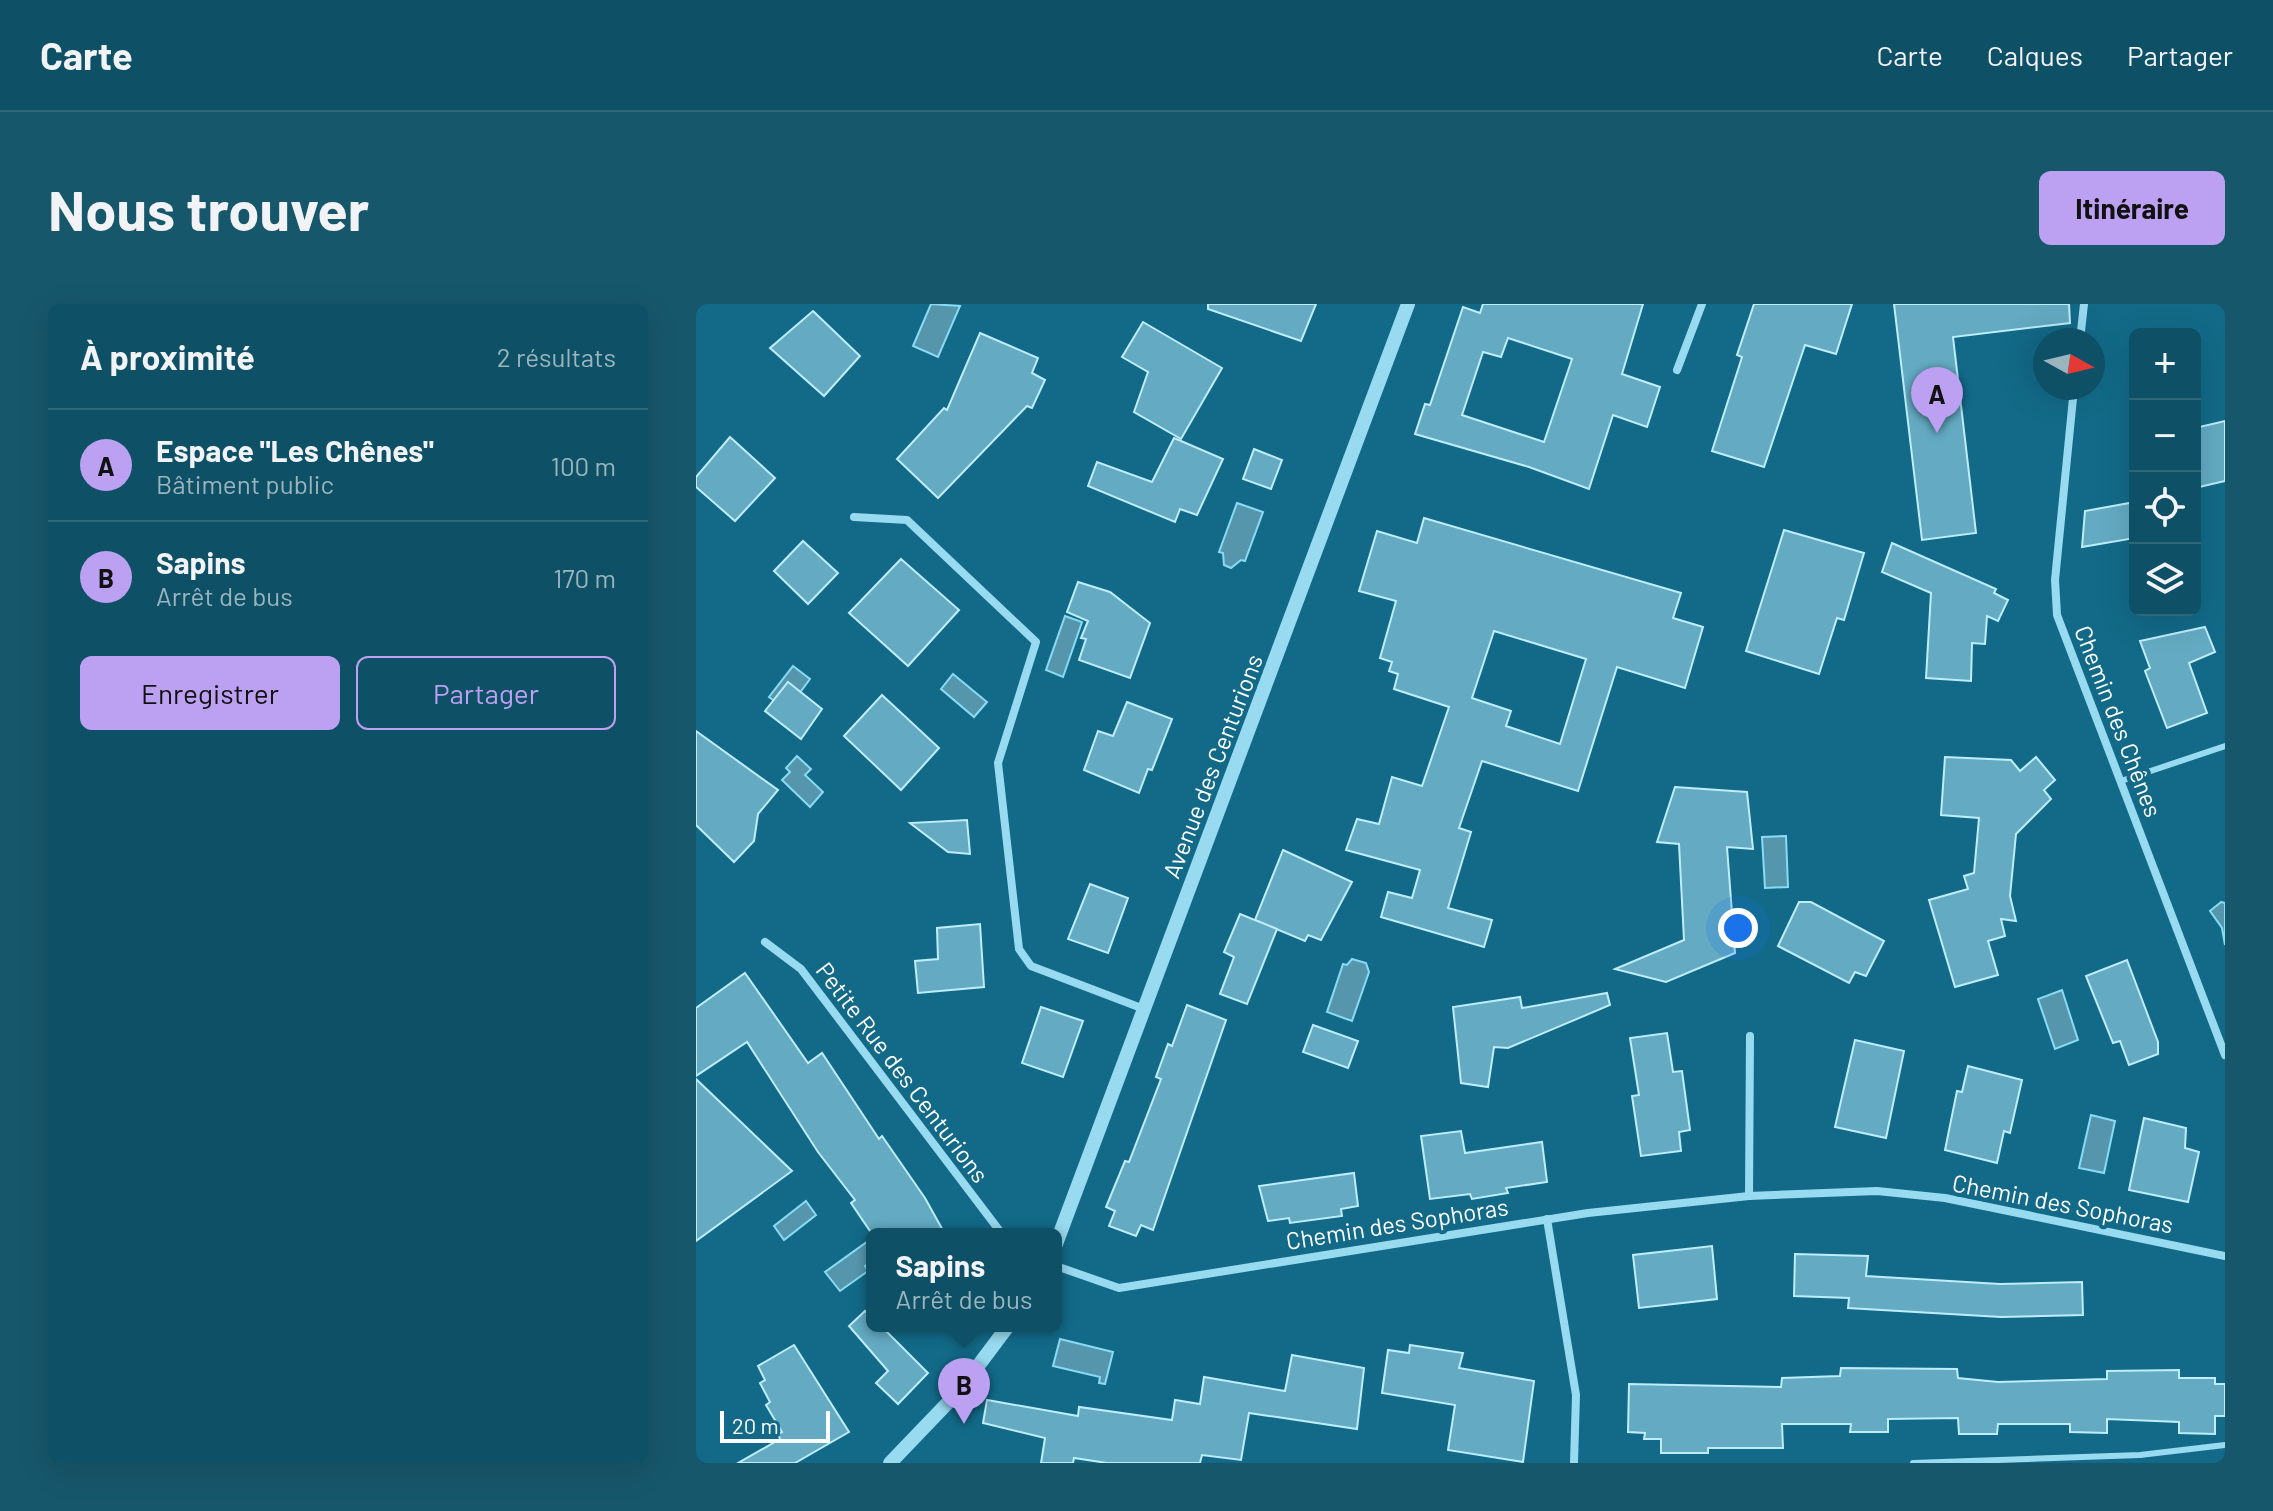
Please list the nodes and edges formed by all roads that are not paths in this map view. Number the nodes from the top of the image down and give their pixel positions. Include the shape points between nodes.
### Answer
1 (1408, 304) edge
2 (1702, 304) edge
3 (2084, 304) edge
4 (2081, 328) edge
5 (1677, 370) dead end
6 (2073, 400) edge
7 (854, 517) dead end
8 (2225, 746) edge
9 (2121, 781) junction
10 (765, 942) dead end
11 (1144, 1009) junction
12 (1750, 1036) dead end
13 (2225, 1055) edge
14 (1749, 1196) junction
15 (1547, 1219) junction
16 (997, 1228) edge
17 (1062, 1228) edge
18 (2225, 1256) edge
19 (1062, 1268) edge
20 (1004, 1332) edge
21 (2225, 1445) edge
22 (890, 1463) edge
23 (1574, 1463) edge
24 (1913, 1463) edge

1 - 11 street, Avenue des Centurions
2 - 5 street
3 - 4 street
6 - 9 street, Chemin des Chênes via 2055,580 2057,615
7 - 11 street via 907,520 1036,642 998,763 1019,949 1031,966
8 - 9 lane
9 - 13 street, Chemin des Chênes
10 - 16 street, Petite Rue des Centurions via 801,969
11 - 17 street, Avenue des Centurions
12 - 14 street
14 - 15 street, Chemin des Sophoras
14 - 18 street, Chemin des Sophoras via 1877,1191 1945,1198
15 - 19 street, Chemin des Sophoras via 1119,1288
15 - 23 street via 1576,1395
20 - 22 street via 960,1390
21 - 24 lane via 2140,1455

